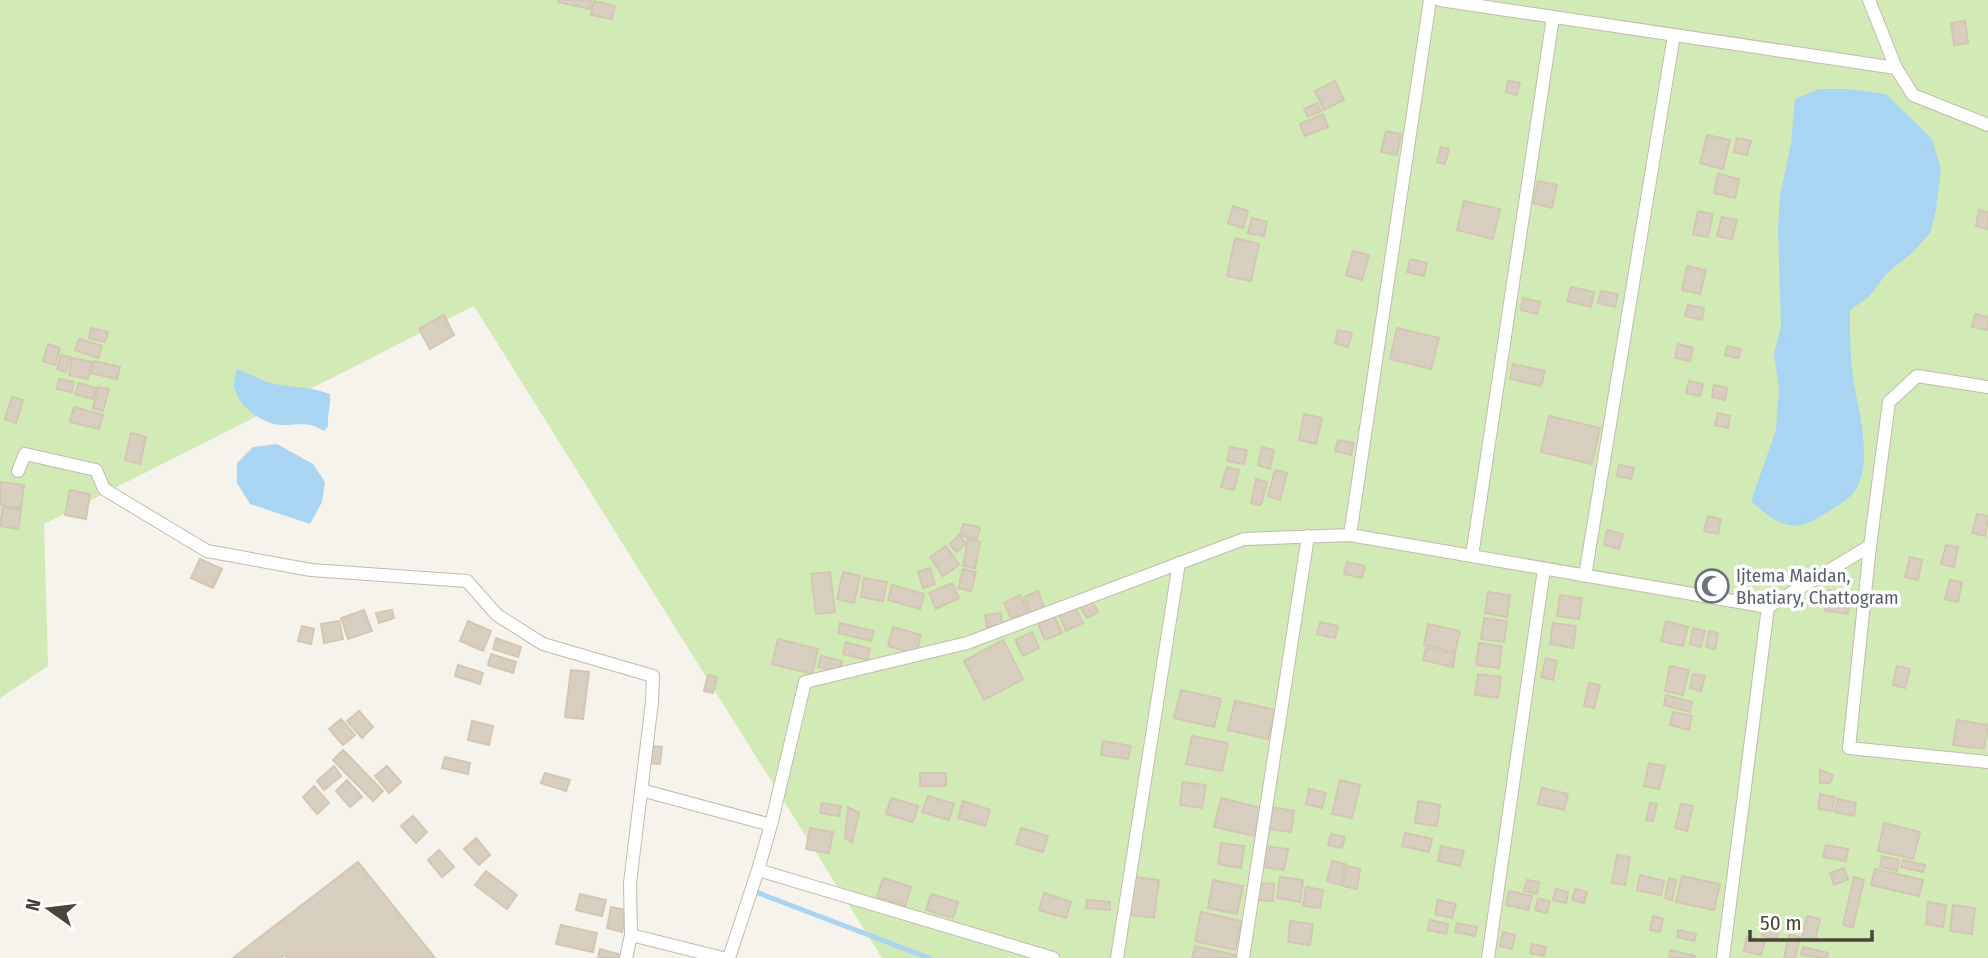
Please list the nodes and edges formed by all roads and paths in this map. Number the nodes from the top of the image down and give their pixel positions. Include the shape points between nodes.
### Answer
1 (1430, 0) edge
2 (1440, 0) edge
3 (1869, 0) edge
4 (1553, 17) junction
5 (1674, 35) junction
6 (1896, 68) junction
7 (1988, 124) edge
8 (1988, 387) edge
9 (18, 471) dead end
10 (1350, 535) junction
11 (1308, 536) junction
12 (1870, 546) junction
13 (1472, 556) junction
14 (1179, 563) junction
15 (1544, 569) junction
16 (1585, 576) junction
17 (1768, 607) junction
18 (1988, 762) edge
19 (641, 790) junction
20 (771, 825) junction
21 (758, 870) junction
22 (631, 935) junction
23 (626, 958) edge
24 (723, 958) edge
25 (729, 958) edge
26 (1053, 958) edge
27 (1117, 958) edge
28 (1243, 958) edge
29 (1488, 958) edge
30 (1723, 958) edge

1 - 10 street
2 - 4 street
3 - 6 street
4 - 5 street
4 - 13 street
5 - 6 street
5 - 16 street
6 - 7 street via 1913,95
8 - 12 street via 1917,376 1889,402
9 - 19 street via 25,454 96,470 104,489 207,551 311,570 467,581 497,615 543,644 653,676
10 - 11 street
10 - 13 street
11 - 14 street via 1244,539
11 - 28 street
12 - 17 street
12 - 18 street via 1849,747
13 - 15 street
14 - 20 street via 967,643 805,682
14 - 27 street
15 - 16 street
15 - 29 street
16 - 17 street
17 - 30 street
19 - 20 street
19 - 22 street via 630,883
20 - 21 street
21 - 25 street
21 - 26 street
22 - 23 street
22 - 24 street

